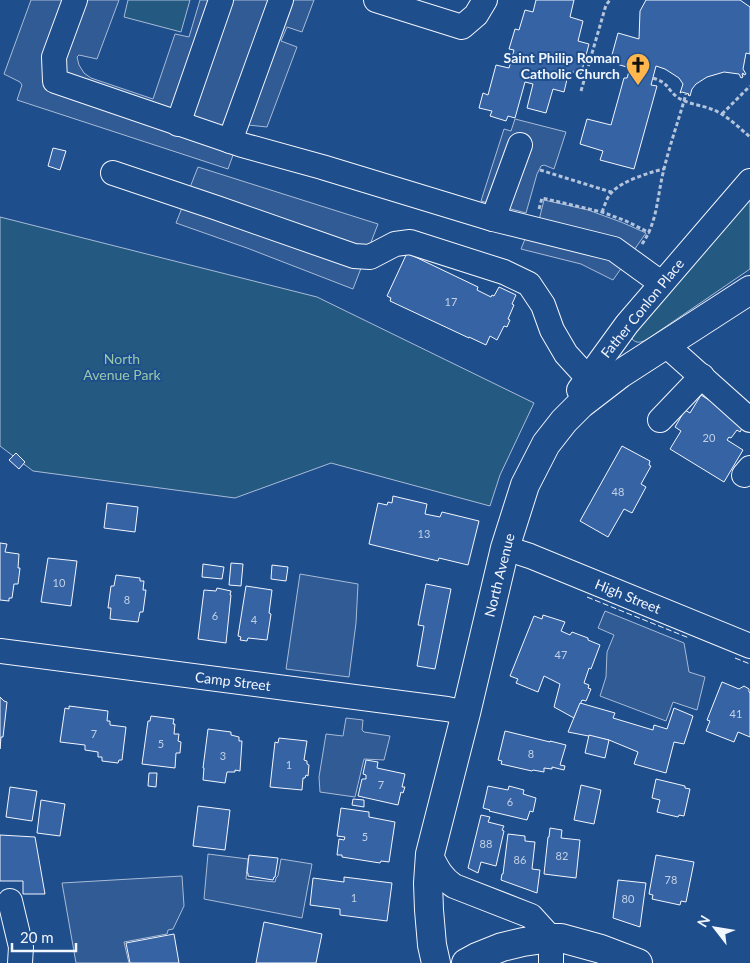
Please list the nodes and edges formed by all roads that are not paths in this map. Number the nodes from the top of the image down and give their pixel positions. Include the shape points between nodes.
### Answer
1 (75, 0) edge
2 (221, 0) edge
3 (280, 0) edge
4 (376, 0) edge
5 (485, 0) edge
6 (178, 124) junction
7 (230, 141) junction
8 (520, 145) dead end
9 (113, 173) dead end
10 (750, 181) edge
11 (493, 219) junction
12 (661, 283) junction
13 (750, 290) edge
14 (666, 345) junction
15 (702, 376) junction
16 (588, 377) junction
17 (660, 420) dead end
18 (750, 420) edge
19 (546, 444) junction
20 (505, 548) junction
21 (750, 646) edge
22 (0, 651) edge
23 (466, 713) junction
24 (430, 854) junction
25 (10, 901) dead end
26 (551, 951) edge
27 (20, 963) edge
28 (436, 963) edge
29 (466, 963) edge
30 (638, 963) edge

1 - 6 street via 54,57 55,80
2 - 6 street
3 - 7 street
4 - 5 street via 462,27 476,16
6 - 7 street
7 - 11 street
8 - 11 street
9 - 16 street via 354,256 370,257 395,244 410,242 504,272 529,284 543,305 566,354
10 - 12 street, Father Conlon Place
11 - 12 street via 614,249
12 - 16 street, Father Conlon Place
13 - 14 main road, North Avenue
14 - 15 street
14 - 19 main road, North Avenue via 581,404
15 - 17 street
15 - 18 street
16 - 19 street, Father Conlon Place
19 - 20 main road, North Avenue via 525,484
20 - 21 street, High Street
20 - 23 main road, North Avenue
22 - 23 street, Camp Street
23 - 24 main road, North Avenue
24 - 26 street via 440,874 454,886 531,916
24 - 28 main road, North Avenue via 428,910
25 - 27 street via 21,947
26 - 29 main road via 523,942 502,947
26 - 30 main road via 561,938

